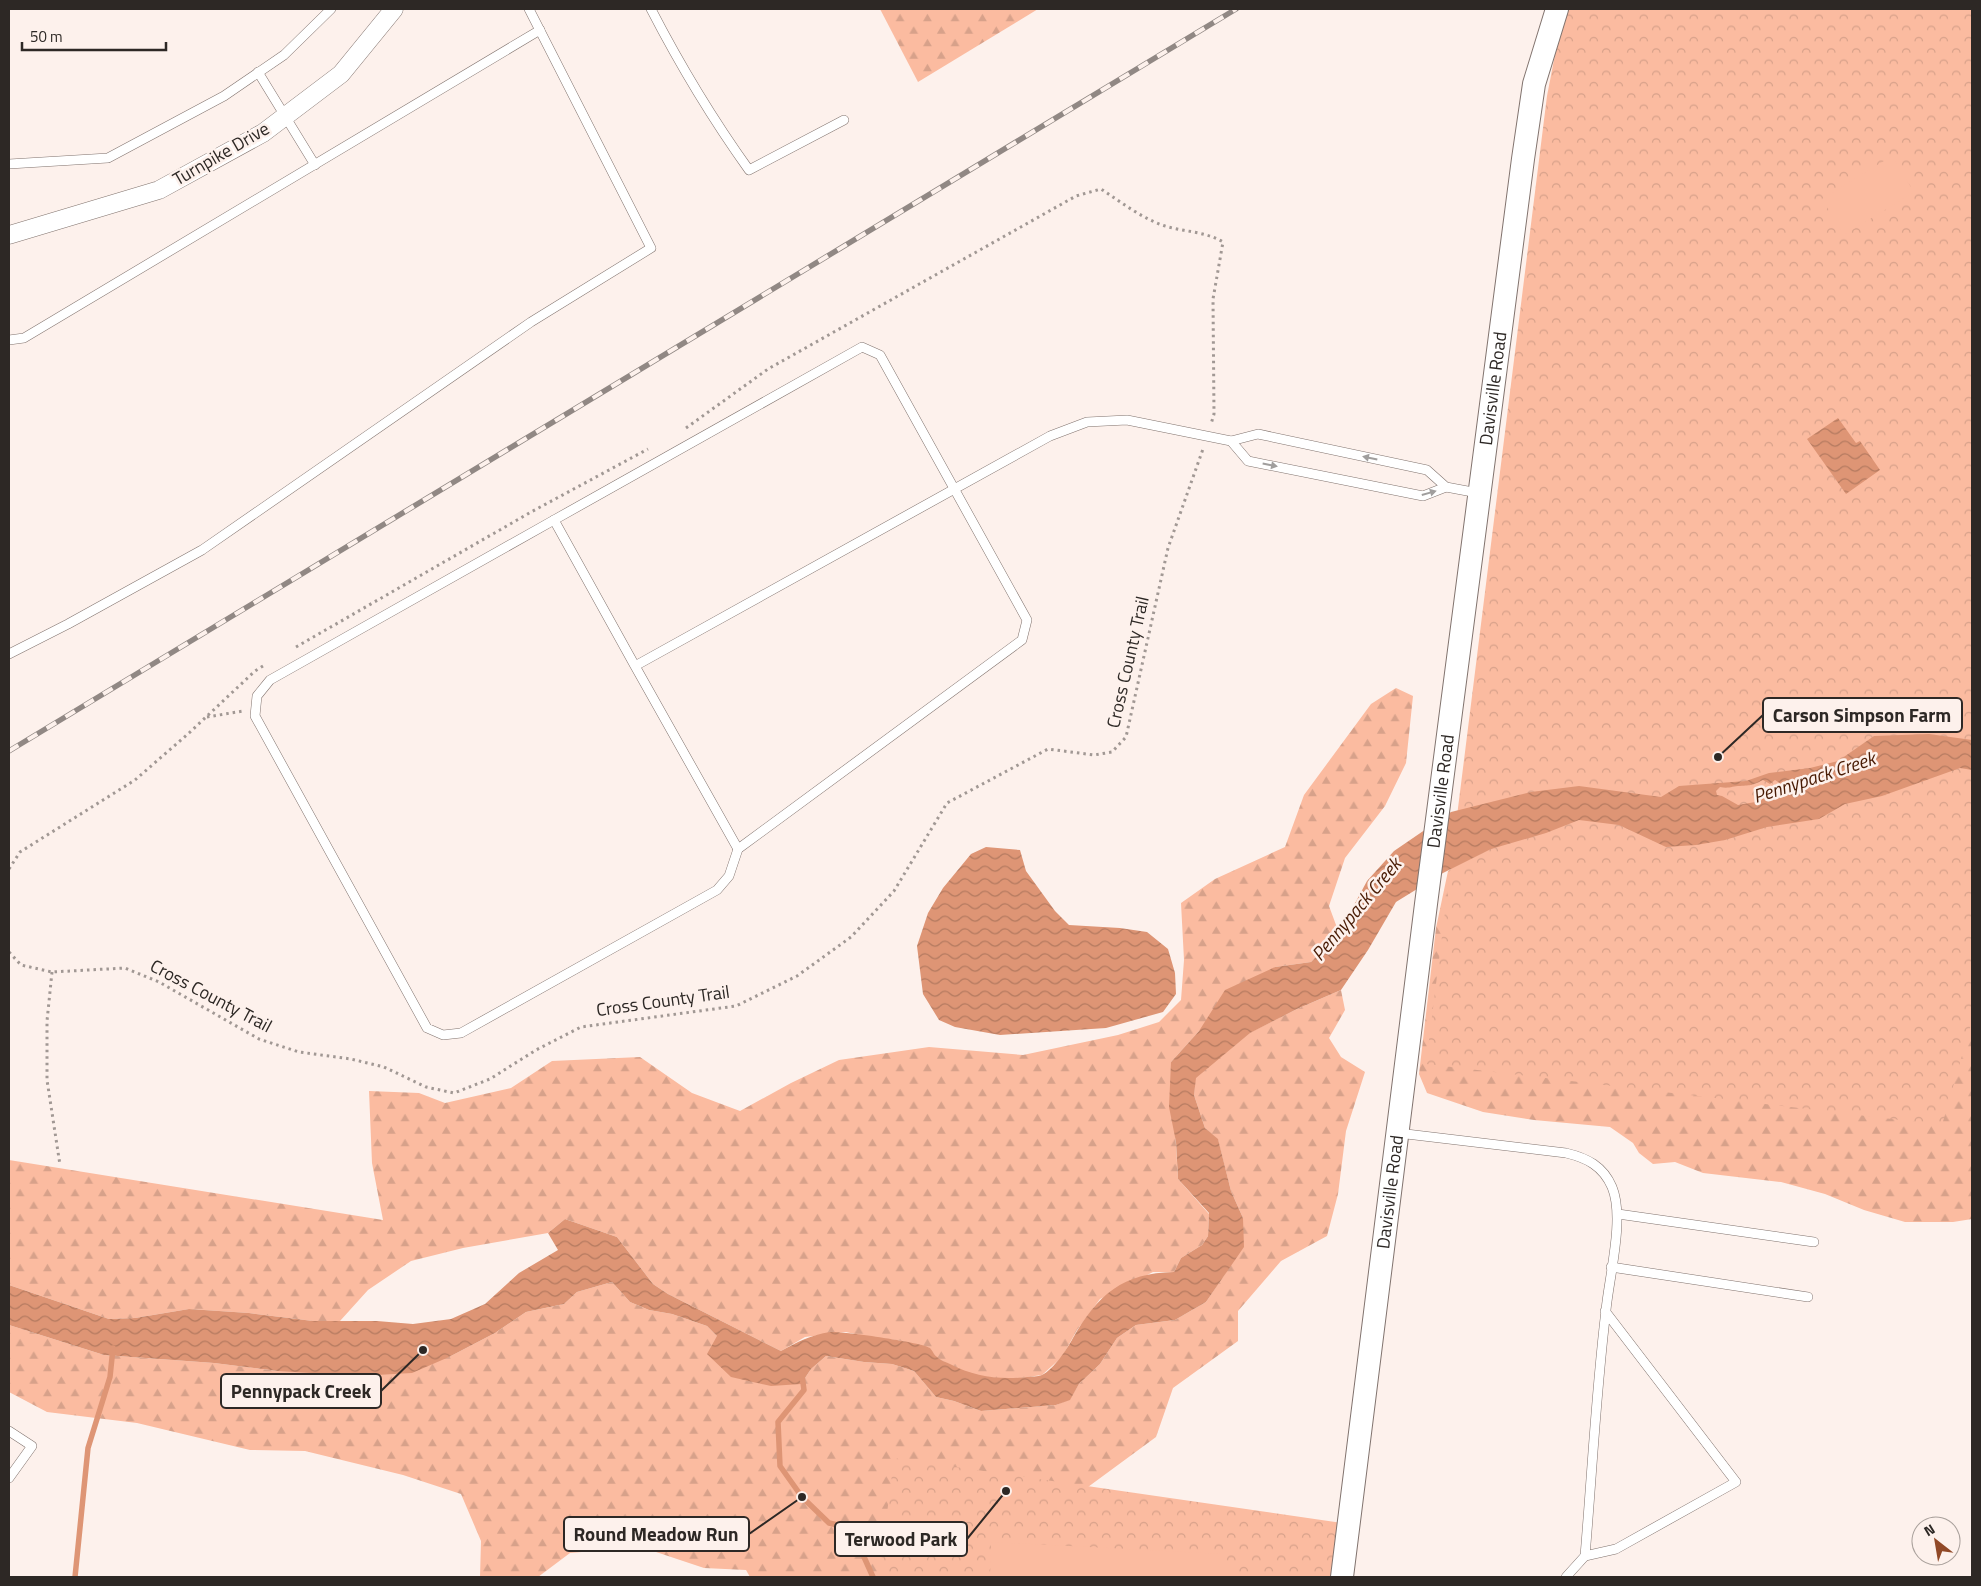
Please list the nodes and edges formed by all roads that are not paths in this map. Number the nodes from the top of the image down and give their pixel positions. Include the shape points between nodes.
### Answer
1 (331, 9) edge
2 (394, 9) edge
3 (529, 9) edge
4 (651, 9) edge
5 (1557, 9) edge
6 (540, 30) junction
7 (258, 72) junction
8 (286, 116) junction
9 (844, 120) dead end
10 (9, 164) edge
11 (315, 165) junction
12 (9, 235) edge
13 (9, 340) edge
14 (1231, 441) junction
15 (1446, 487) junction
16 (954, 489) junction
17 (1478, 493) junction
18 (554, 520) junction
19 (9, 654) edge
20 (635, 666) junction
21 (738, 849) junction
22 (1397, 1133) junction
23 (1618, 1214) junction
24 (1814, 1242) dead end
25 (1611, 1267) junction
26 (1808, 1297) dead end
27 (1605, 1311) junction
28 (9, 1431) edge
29 (9, 1478) edge
30 (1585, 1556) junction
31 (1342, 1577) edge
32 (1566, 1577) edge

1 - 7 lane via 284,55
2 - 8 street, Turnpike Drive via 340,74
3 - 6 lane
4 - 9 lane via 682,69 749,170
5 - 17 street, Davisville Road via 1534,84
6 - 11 lane
6 - 19 lane via 651,248 531,322 202,550
7 - 8 lane
7 - 10 lane via 224,96 108,158
8 - 11 lane
8 - 12 street, Turnpike Drive via 263,133 159,190
11 - 13 lane via 24,338
15 -> 14 lane via 1427,470 1258,434
14 -> 15 lane via 1248,461 1423,496
14 - 16 lane via 1127,420 1088,422 1050,436
15 - 17 lane
16 - 18 lane via 880,355 862,347
16 - 20 lane
16 - 21 lane via 1027,620 1022,640
17 - 22 street, Davisville Road
18 - 20 lane
18 - 21 lane via 270,680 257,696 255,716 427,1028 443,1035 461,1033 717,890 729,876
20 - 21 lane
22 - 23 lane via 1584,1157 1606,1175
22 - 31 street, Davisville Road
23 - 24 lane
23 - 25 lane
25 - 26 lane
25 - 27 lane
27 - 30 lane
27 - 30 lane via 1736,1482 1616,1549
28 - 29 lane via 32,1446
30 - 32 lane

